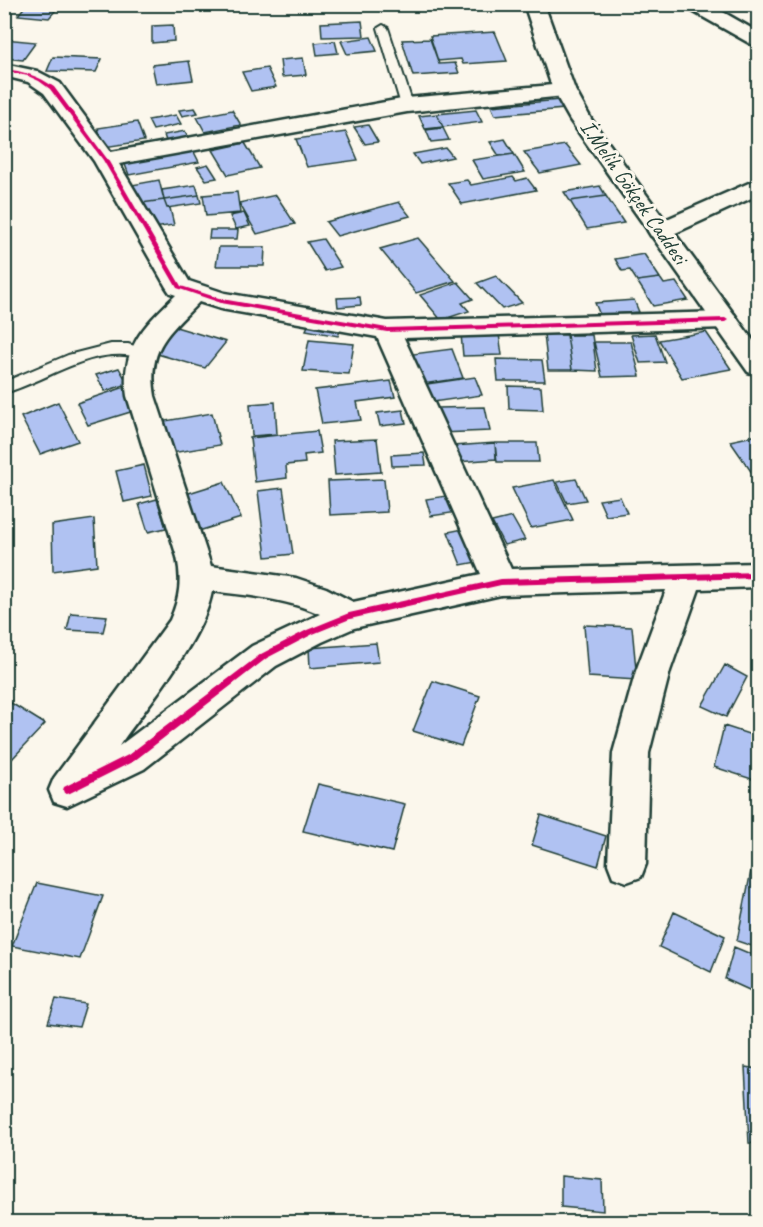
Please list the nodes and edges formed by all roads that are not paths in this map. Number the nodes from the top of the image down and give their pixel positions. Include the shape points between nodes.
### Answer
1 (534, 4) edge
2 (694, 4) edge
3 (383, 28) dead end
4 (759, 40) edge
5 (4, 70) edge
6 (564, 90) junction
7 (407, 105) junction
8 (105, 160) junction
9 (759, 186) edge
10 (660, 231) junction
11 (194, 292) junction
12 (725, 320) junction
13 (387, 330) junction
14 (143, 353) junction
15 (759, 366) edge
16 (4, 388) edge
17 (759, 575) edge
18 (687, 576) junction
19 (198, 577) junction
20 (501, 582) junction
21 (349, 616) junction
22 (627, 864) dead end

1 - 6 street, İ.Melih Gökçek Caddesi
2 - 4 street
3 - 7 lane
5 - 8 street via 43,80 52,88
6 - 7 street
6 - 10 street, İ.Melih Gökçek Caddesi
7 - 8 street
8 - 11 street via 179,287
9 - 10 street
10 - 12 street, İ.Melih Gökçek Caddesi
11 - 13 street via 220,301
11 - 14 street via 153,336
12 - 13 street
12 - 15 street, İ.Melih Gökçek Caddesi
13 - 20 street
14 - 16 lane via 126,347 107,348
14 - 19 street via 138,373 141,396
17 - 18 street
18 - 20 street
18 - 22 street via 653,671 631,753
19 - 21 street via 311,594
19 - 21 street via 195,602 183,628 67,790 131,758 264,656
20 - 21 street

